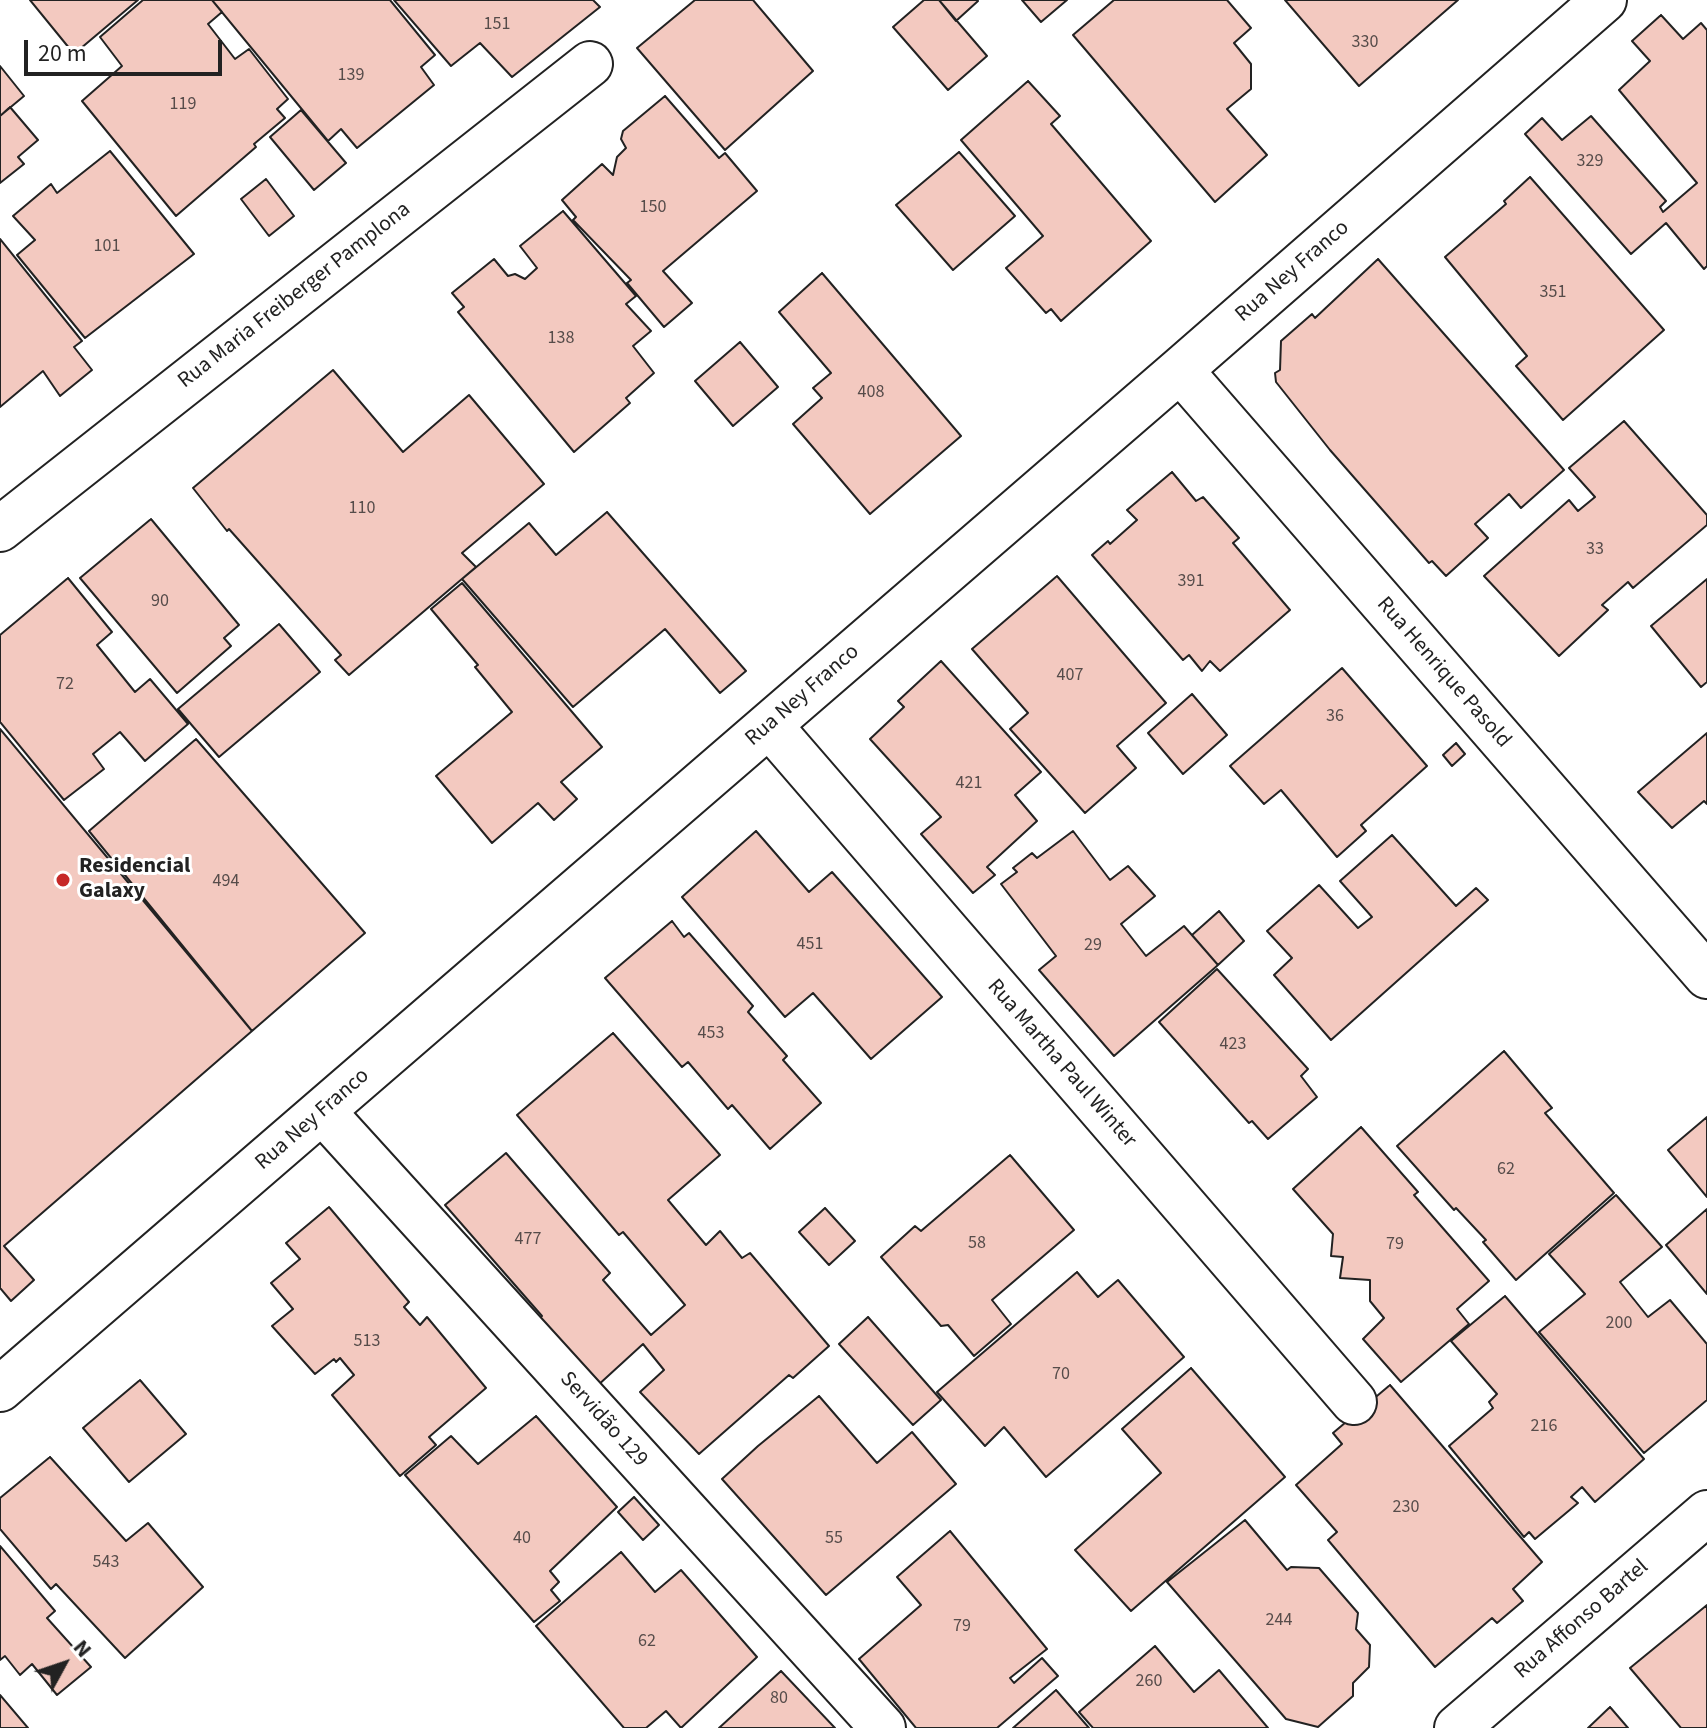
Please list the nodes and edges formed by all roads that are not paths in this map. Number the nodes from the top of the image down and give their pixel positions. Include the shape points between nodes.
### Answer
1 (1604, 0) edge
2 (590, 64) dead end
3 (1180, 370) junction
4 (0, 529) edge
5 (769, 725) junction
6 (1707, 976) edge
7 (323, 1112) junction
8 (0, 1389) edge
9 (1354, 1402) dead end
10 (1707, 1513) edge
11 (883, 1728) edge
12 (1457, 1728) edge

1 - 3 street, Rua Ney Franco
2 - 4 street, Rua Maria Freiberger Pamplona
3 - 5 street, Rua Ney Franco
3 - 6 street, Rua Henrique Pasold
5 - 7 street, Rua Ney Franco
5 - 9 street, Rua Martha Paul Winter
7 - 8 street, Rua Ney Franco
7 - 11 street, Servidão 129
10 - 12 street, Rua Affonso Bartel

